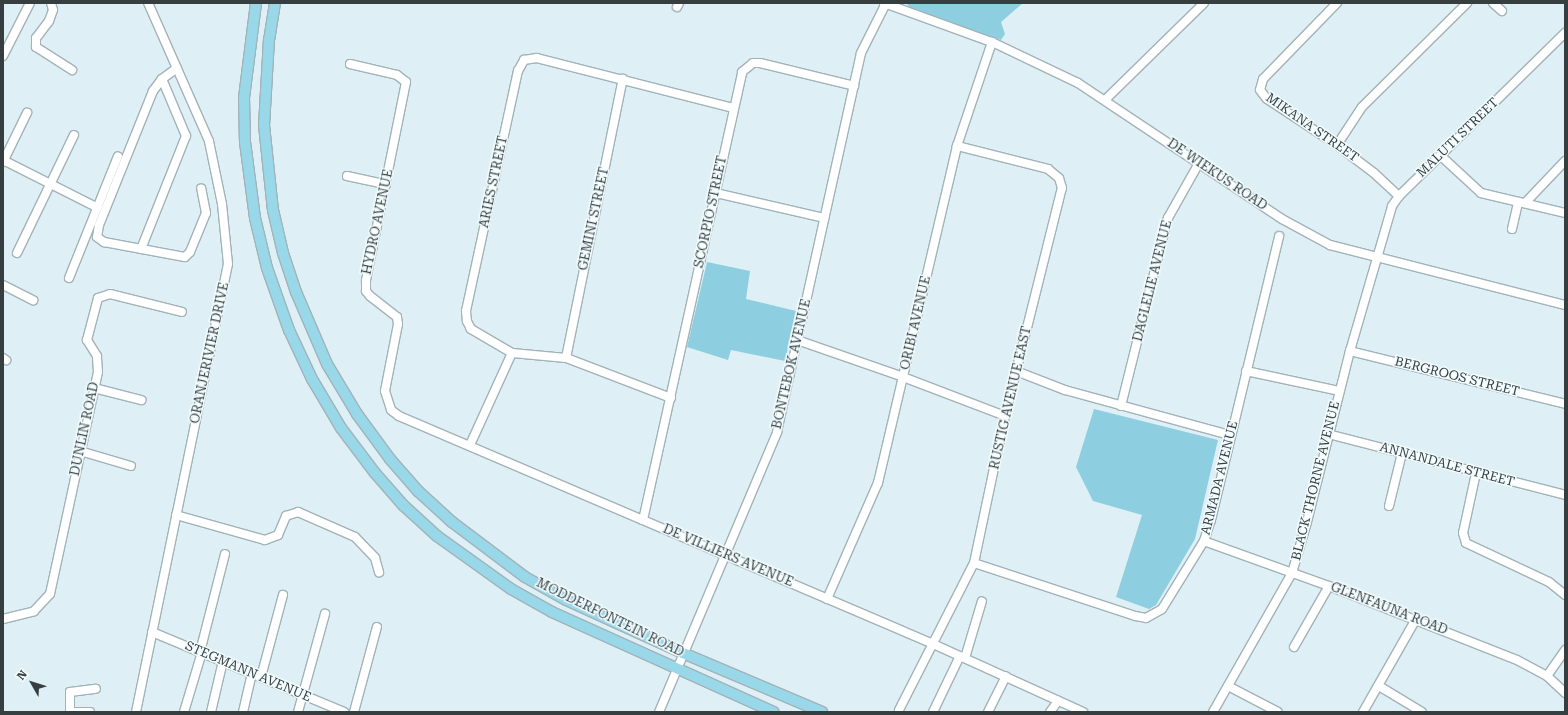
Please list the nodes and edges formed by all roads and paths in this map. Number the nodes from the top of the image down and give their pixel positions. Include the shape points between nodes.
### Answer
1 (30, 3) edge
2 (51, 3) edge
3 (148, 3) edge
4 (256, 3) edge
5 (275, 3) edge
6 (886, 3) edge
7 (903, 3) edge
8 (1204, 3) edge
9 (1337, 3) edge
10 (1467, 3) edge
11 (1493, 3) edge
12 (1502, 11) dead end
13 (911, 14) junction
14 (1565, 33) edge
15 (992, 42) junction
16 (10, 44) junction
17 (3, 56) edge
18 (3, 62) edge
19 (350, 64) dead end
20 (177, 68) junction
21 (72, 70) dead end
22 (162, 79) junction
23 (623, 79) junction
24 (854, 86) junction
25 (1106, 99) junction
26 (733, 108) junction
27 (27, 113) dead end
28 (74, 135) dead end
29 (1337, 145) junction
30 (957, 146) junction
31 (118, 156) dead end
32 (1441, 156) junction
33 (3, 161) edge
34 (1565, 161) edge
35 (1199, 163) junction
36 (347, 176) dead end
37 (50, 183) junction
38 (386, 184) junction
39 (201, 188) dead end
40 (716, 192) junction
41 (1399, 196) junction
42 (1522, 202) junction
43 (98, 208) junction
44 (1565, 213) edge
45 (824, 218) junction
46 (1512, 229) dead end
47 (1279, 236) dead end
48 (141, 249) junction
49 (17, 253) dead end
50 (1377, 259) junction
51 (69, 278) dead end
52 (3, 285) edge
53 (33, 300) dead end
54 (1565, 305) edge
55 (182, 312) dead end
56 (797, 340) junction
57 (1350, 351) junction
58 (512, 353) junction
59 (566, 358) junction
60 (1016, 371) junction
61 (1246, 371) junction
62 (904, 377) junction
63 (94, 388) junction
64 (385, 391) joint
65 (1339, 391) junction
66 (671, 398) junction
67 (141, 400) dead end
68 (1565, 404) edge
69 (1121, 406) junction
70 (1005, 416) junction
71 (1230, 434) junction
72 (1328, 434) junction
73 (470, 445) junction
74 (80, 451) junction
75 (1402, 453) junction
76 (131, 466) dead end
77 (1476, 473) junction
78 (1565, 495) edge
79 (1390, 506) dead end
80 (176, 516) junction
81 (643, 520) junction
82 (1204, 541) junction
83 (225, 554) dead end
84 (727, 556) junction
85 (974, 563) junction
86 (379, 572) dead end
87 (1292, 573) junction
88 (1329, 586) junction
89 (283, 595) dead end
90 (1565, 595) edge
91 (827, 599) junction
92 (982, 601) dead end
93 (325, 614) dead end
94 (3, 619) edge
95 (1416, 619) junction
96 (377, 627) dead end
97 (152, 632) junction
98 (931, 643) junction
99 (1294, 647) dead end
100 (1565, 650) edge
101 (201, 652) junction
102 (683, 653) junction
103 (963, 657) junction
104 (223, 661) junction
105 (677, 669) junction
106 (252, 673) junction
107 (1006, 676) junction
108 (1548, 676) junction
109 (261, 677) junction
110 (1228, 686) junction
111 (1379, 686) junction
112 (96, 689) dead end
113 (1565, 693) edge
114 (302, 694) junction
115 (1058, 700) junction
116 (899, 710) dead end
117 (72, 712) edge
118 (90, 712) edge
119 (136, 712) edge
120 (184, 712) edge
121 (211, 712) edge
122 (243, 712) edge
123 (298, 712) edge
124 (344, 712) edge
125 (354, 712) edge
126 (659, 712) edge
127 (773, 712) edge
128 (822, 712) edge
129 (933, 712) edge
130 (988, 712) edge
131 (1050, 712) edge
132 (1083, 712) edge
133 (1213, 712) edge
134 (1278, 712) edge
135 (1363, 712) edge
136 (1422, 712) edge

1 - 16 street
2 - 21 street via 53,10 49,21 36,38 36,47
3 - 20 street, ORANJERIVIER DRIVE
4 - 105 main road, MODDERFONTEIN ROAD via 244,98 245,142 255,218 267,268 289,330 312,379 342,428 375,473 403,505 476,566 552,612
5 - 102 main road, MODDERFONTEIN ROAD via 269,39 264,125 273,210 296,292 312,333 357,414 390,459 418,491 491,553 525,577 566,600
6 - 13 street, DE WIEKUS ROAD
6 - 24 street, BONTEBOK AVENUE via 865,43
7 - 13 street
8 - 25 street
9 - 29 street, MIKANA STREET via 1263,79 1260,90 1267,99
10 - 29 street via 1362,108
11 - 12 street
13 - 15 street, DE WIEKUS ROAD
14 - 32 street, MALUTI STREET
15 - 25 street, DE WIEKUS ROAD via 1046,66
15 - 30 street, ORIBI AVENUE
16 - 17 street
16 - 18 street
19 - 38 street, HYDRO AVENUE via 401,76 407,86
20 - 22 street
20 - 80 street, ORANJERIVIER DRIVE via 209,141 222,204 228,264
22 - 48 street via 186,136
22 - 48 street via 153,91 96,232 97,237 104,242
23 - 26 street
23 - 58 street, ARIES STREET via 530,58 524,60 518,71 466,311 471,329
23 - 59 street, GEMINI STREET
24 - 26 street, SCORPIO STREET via 753,63 742,72
24 - 45 street, BONTEBOK AVENUE
25 - 35 street, DE WIEKUS ROAD
26 - 40 street, SCORPIO STREET
27 - 33 street
28 - 37 street
29 - 41 street, MIKANA STREET
30 - 60 street, RUSTIG AVENUE EAST via 1048,169 1057,175 1061,182
30 - 62 street, ORIBI AVENUE
31 - 43 street
32 - 41 street, MALUTI STREET
32 - 42 street via 1482,193
33 - 37 street
34 - 42 street
35 - 50 street, DE WIEKUS ROAD via 1308,234
35 - 69 street, DAGLELIE AVENUE via 1168,218
36 - 38 street
37 - 43 street
37 - 49 street
38 - 64 street, HYDRO AVENUE via 366,281 366,291 370,296 397,317 398,324
39 - 48 street via 206,213 188,255 182,257
40 - 45 street
40 - 66 street, SCORPIO STREET
41 - 50 street, MALUTI STREET via 1387,220
42 - 44 street
42 - 46 street
43 - 51 street
45 - 56 street, BONTEBOK AVENUE
47 - 61 street, ARMADA AVENUE
50 - 54 street, DE WIEKUS ROAD
50 - 57 street, BLACK THORNE AVENUE
52 - 53 street
55 - 63 street, DUNLIN ROAD via 110,294 101,295 96,302 87,340 99,363
56 - 62 street
56 - 84 street, BONTEBOK AVENUE via 777,432
57 - 65 street, BLACK THORNE AVENUE
57 - 68 street, BERGROOS STREET
58 - 59 street
58 - 73 street
59 - 66 street
60 - 69 street via 1065,390
60 - 70 street, RUSTIG AVENUE EAST
61 - 65 street
61 - 71 street, ARMADA AVENUE
62 - 70 street
62 - 91 street, ORIBI AVENUE via 878,483
63 - 67 street
63 - 74 street, DUNLIN ROAD
64 - 73 street, DE VILLIERS AVENUE via 389,406 399,416
65 - 72 street, BLACK THORNE AVENUE
66 - 81 street, SCORPIO STREET
69 - 71 street
70 - 85 street, RUSTIG AVENUE EAST
71 - 82 street, ARMADA AVENUE
72 - 75 street, ANNANDALE STREET
72 - 87 street, BLACK THORNE AVENUE
73 - 81 street, DE VILLIERS AVENUE
74 - 76 street
74 - 94 street, DUNLIN ROAD via 50,594 34,611
75 - 77 street, ANNANDALE STREET
75 - 79 street
77 - 78 street, ANNANDALE STREET
77 - 90 street via 1463,532 1466,543 1548,582
80 - 86 street via 265,540 278,535 286,516 298,512 355,537 375,558
80 - 97 street, ORANJERIVIER DRIVE
81 - 84 street, DE VILLIERS AVENUE
82 - 85 street, ARMADA AVENUE via 1162,609 1146,618
82 - 87 street, GLENFAUNA ROAD
83 - 101 street
84 - 91 street, DE VILLIERS AVENUE
84 - 102 street, BONTEBOK AVENUE
85 - 98 street, RUSTIG AVENUE EAST
87 - 88 street, GLENFAUNA ROAD
87 - 110 street, BLACK THORNE AVENUE
88 - 95 street, GLENFAUNA ROAD
88 - 99 street
89 - 109 street
91 - 98 street, DE VILLIERS AVENUE
92 - 103 street
93 - 114 street
95 - 108 street, GLENFAUNA ROAD via 1517,660
95 - 111 street
96 - 125 street
97 - 101 street, STEGMANN AVENUE
97 - 119 street, ORANJERIVIER DRIVE
98 - 103 street, DE VILLIERS AVENUE
98 - 116 street, RUSTIG AVENUE EAST
100 - 108 street
101 - 104 street, STEGMANN AVENUE
101 - 120 street
102 - 105 street, BONTEBOK AVENUE
102 - 128 main road, MODDERFONTEIN ROAD
103 - 107 street, DE VILLIERS AVENUE
103 - 129 street
104 - 106 street, STEGMANN AVENUE
104 - 121 street
105 - 126 street, BONTEBOK AVENUE
105 - 127 main road, MODDERFONTEIN ROAD
106 - 109 street, STEGMANN AVENUE
106 - 122 street
107 - 115 street, DE VILLIERS AVENUE
107 - 130 street
108 - 113 street, GLENFAUNA ROAD
109 - 114 street, STEGMANN AVENUE
110 - 133 street, BLACK THORNE AVENUE
110 - 134 street
111 - 135 street
111 - 136 street
112 - 117 street via 70,692
114 - 123 street
114 - 124 street, STEGMANN AVENUE
115 - 131 street
115 - 132 street, DE VILLIERS AVENUE
117 - 118 street

